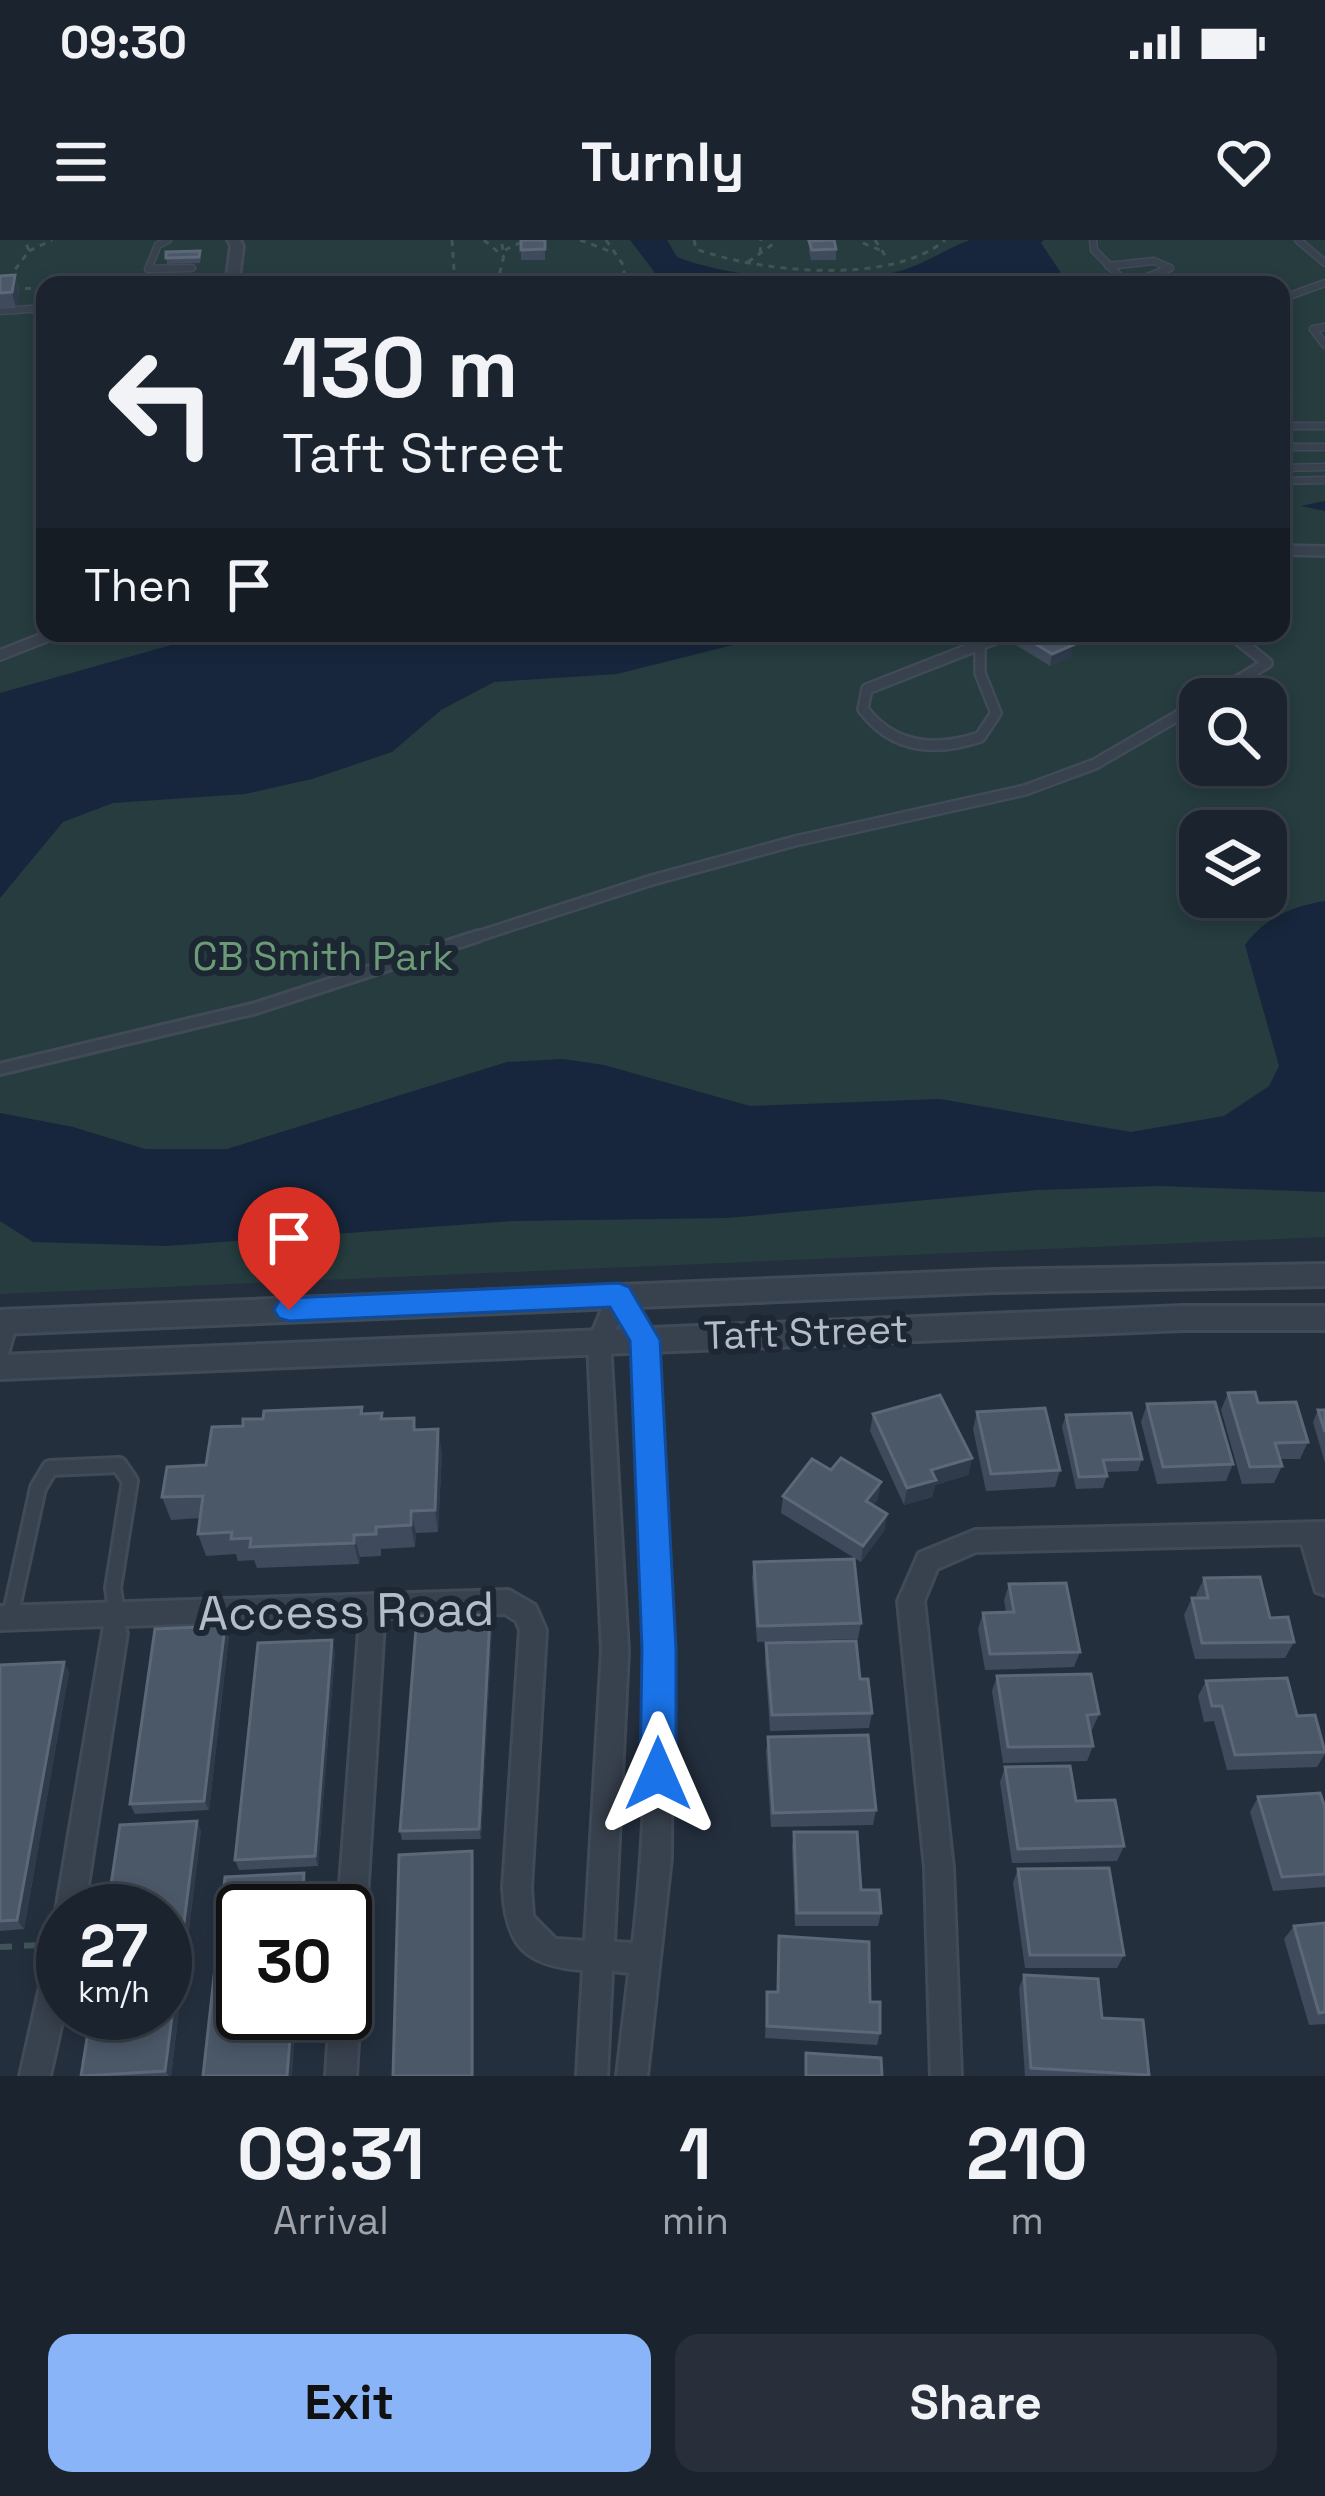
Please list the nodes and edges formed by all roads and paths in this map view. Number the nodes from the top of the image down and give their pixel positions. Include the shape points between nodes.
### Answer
1 (25, 240) edge
2 (52, 240) edge
3 (168, 240) edge
4 (234, 240) edge
5 (452, 240) edge
6 (484, 240) edge
7 (501, 240) edge
8 (526, 240) edge
9 (580, 240) edge
10 (606, 240) edge
11 (694, 240) edge
12 (761, 240) edge
13 (875, 240) edge
14 (945, 240) edge
15 (1093, 240) edge
16 (1298, 240) edge
17 (863, 243) edge
18 (773, 244) dead end
19 (28, 250) junction
20 (882, 250) junction
21 (760, 253) junction
22 (504, 254) junction
23 (521, 254) edge
24 (617, 255) junction
25 (748, 262) junction
26 (890, 262) junction
27 (1325, 263) edge
28 (1108, 266) junction
29 (192, 268) edge
30 (233, 276) edge
31 (454, 276) edge
32 (499, 276) edge
33 (627, 276) edge
34 (1118, 276) edge
35 (1150, 276) edge
36 (1325, 283) edge
37 (3, 288) edge
38 (36, 288) edge
39 (1290, 296) edge
40 (36, 308) edge
41 (0, 310) edge
42 (1325, 327) edge
43 (1325, 345) edge
44 (1325, 426) edge
45 (1290, 427) edge
46 (1290, 447) edge
47 (1325, 447) edge
48 (1325, 467) edge
49 (1290, 468) edge
50 (1325, 480) edge
51 (1290, 481) edge
52 (1290, 550) edge
53 (1325, 550) edge
54 (36, 641) edge
55 (989, 642) edge
56 (1241, 642) edge
57 (980, 646) junction
58 (0, 655) edge
59 (1243, 678) edge
60 (1179, 716) edge
61 (0, 1069) edge
62 (1325, 1275) edge
63 (619, 1295) junction
64 (1325, 1318) edge
65 (2, 1330) edge
66 (645, 1340) junction
67 (598, 1342) junction
68 (0, 1367) edge
69 (1318, 1533) edge
70 (1325, 1584) edge
71 (373, 1614) junction
72 (5, 1617) edge
73 (116, 1623) junction
74 (74, 1884) edge
75 (0, 1947) edge
76 (36, 1947) edge
77 (600, 1957) junction
78 (647, 1959) junction
79 (40, 2040) edge
80 (35, 2076) edge
81 (341, 2076) edge
82 (592, 2076) edge
83 (632, 2076) edge
84 (946, 2076) edge

1 - 19 path
2 - 19 path
3 - 29 lane via 148,269
4 - 30 street
5 - 31 path
6 - 22 path
7 - 22 path
8 - 22 path
9 - 24 path
10 - 24 path
11 - 25 path via 703,253
12 - 21 path
13 - 20 path
14 - 26 path via 934,254
15 - 28 lane
16 - 27 lane
17 - 20 path
18 - 21 path
19 - 37 path
20 - 26 path
21 - 25 path
22 - 23 path
22 - 32 path
24 - 33 path
25 - 26 path
28 - 34 lane
28 - 35 lane via 1154,261 1170,268
36 - 39 lane
37 - 38 path
40 - 41 lane
42 - 43 lane via 1313,329
44 - 45 lane
46 - 47 lane
48 - 49 lane
50 - 51 lane
52 - 53 lane
54 - 58 lane
55 - 57 lane
56 - 59 lane via 1268,663
57 - 57 lane via 867,689 862,710 906,744 980,737 996,713 978,678
60 - 61 lane via 1096,764 1025,790 672,874 256,1008
62 - 63 street, Taft Street
63 - 65 street, Taft Street
63 - 66 street
63 - 67 street
64 - 66 street, Taft Street
66 - 67 street, Taft Street
66 - 78 street via 659,1649 658,1858
67 - 68 street, Taft Street
67 - 77 street via 615,1651
69 - 70 street
69 - 84 street via 975,1540 928,1561 911,1601 939,1868
71 - 73 street, Access Road via 142,1616
71 - 77 street, Access Road via 508,1602 526,1612 533,1630 519,1922 549,1953
71 - 81 street
72 - 73 street, Access Road
72 - 73 lane via 50,1468 119,1465 130,1481 112,1588
73 - 74 street
75 - 76 path
77 - 78 street, Access Road
77 - 82 street
78 - 83 street
79 - 80 street

